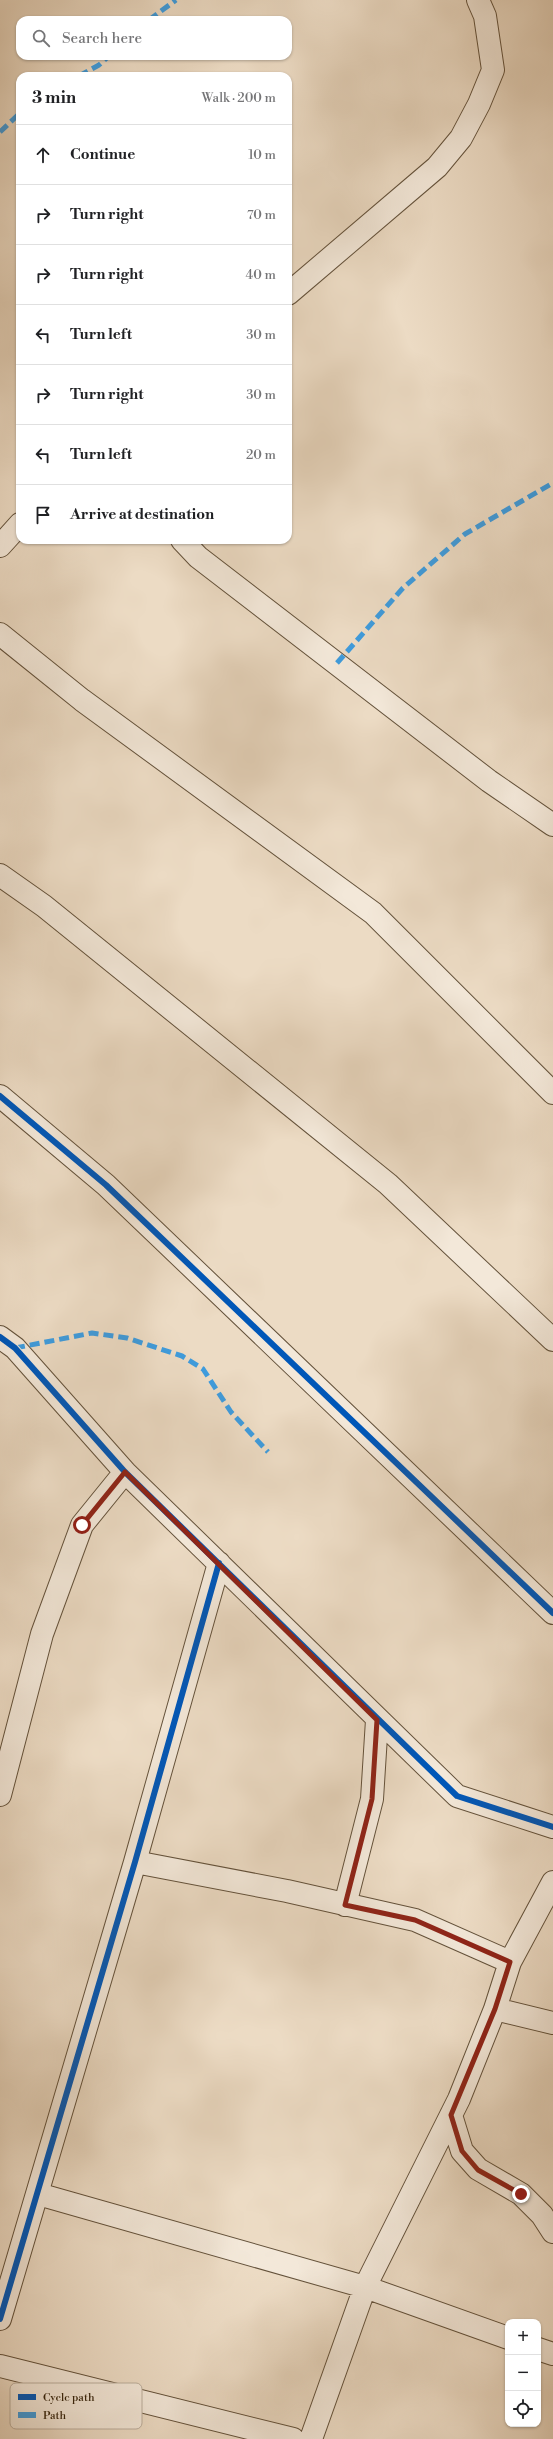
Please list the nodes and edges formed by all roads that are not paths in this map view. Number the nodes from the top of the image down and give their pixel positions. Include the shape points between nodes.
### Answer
1 (478, 0) edge
2 (292, 291) edge
3 (16, 528) edge
4 (186, 544) edge
5 (0, 546) edge
6 (0, 634) edge
7 (553, 825) edge
8 (0, 875) edge
9 (552, 1087) edge
10 (0, 1096) edge
11 (0, 1337) edge
12 (553, 1340) edge
13 (125, 1472) junction
14 (219, 1563) junction
15 (553, 1613) edge
16 (377, 1720) junction
17 (0, 1796) edge
18 (553, 1827) edge
19 (135, 1862) junction
20 (553, 1882) edge
21 (345, 1905) junction
22 (510, 1962) junction
23 (495, 2009) junction
24 (553, 2023) edge
25 (451, 2115) junction
26 (38, 2194) junction
27 (553, 2232) edge
28 (365, 2287) junction
29 (0, 2319) edge
30 (505, 2337) edge
31 (541, 2350) edge
32 (553, 2354) edge
33 (0, 2366) edge
34 (68, 2383) edge
35 (142, 2401) edge
36 (293, 2439) edge
37 (311, 2439) edge

1 - 2 street via 485,16 493,70 461,138 437,167
3 - 5 street
4 - 7 street via 198,557 476,771
6 - 9 street via 82,700 373,913
8 - 12 street via 44,906 388,1184
10 - 15 street via 106,1185
11 - 13 street via 15,1348
13 - 14 street
13 - 17 street via 82,1525 42,1634
14 - 16 street
14 - 19 street
16 - 18 street via 457,1796
16 - 21 street via 372,1799
19 - 21 street via 287,1891
19 - 26 street
20 - 22 street
21 - 22 street via 415,1920
22 - 23 street
23 - 24 street
23 - 25 street
25 - 27 street via 462,2151 478,2170 521,2194 542,2215
25 - 28 street
26 - 28 street
26 - 29 street
28 - 30 street
28 - 37 street
31 - 32 street
33 - 34 street
35 - 36 street

